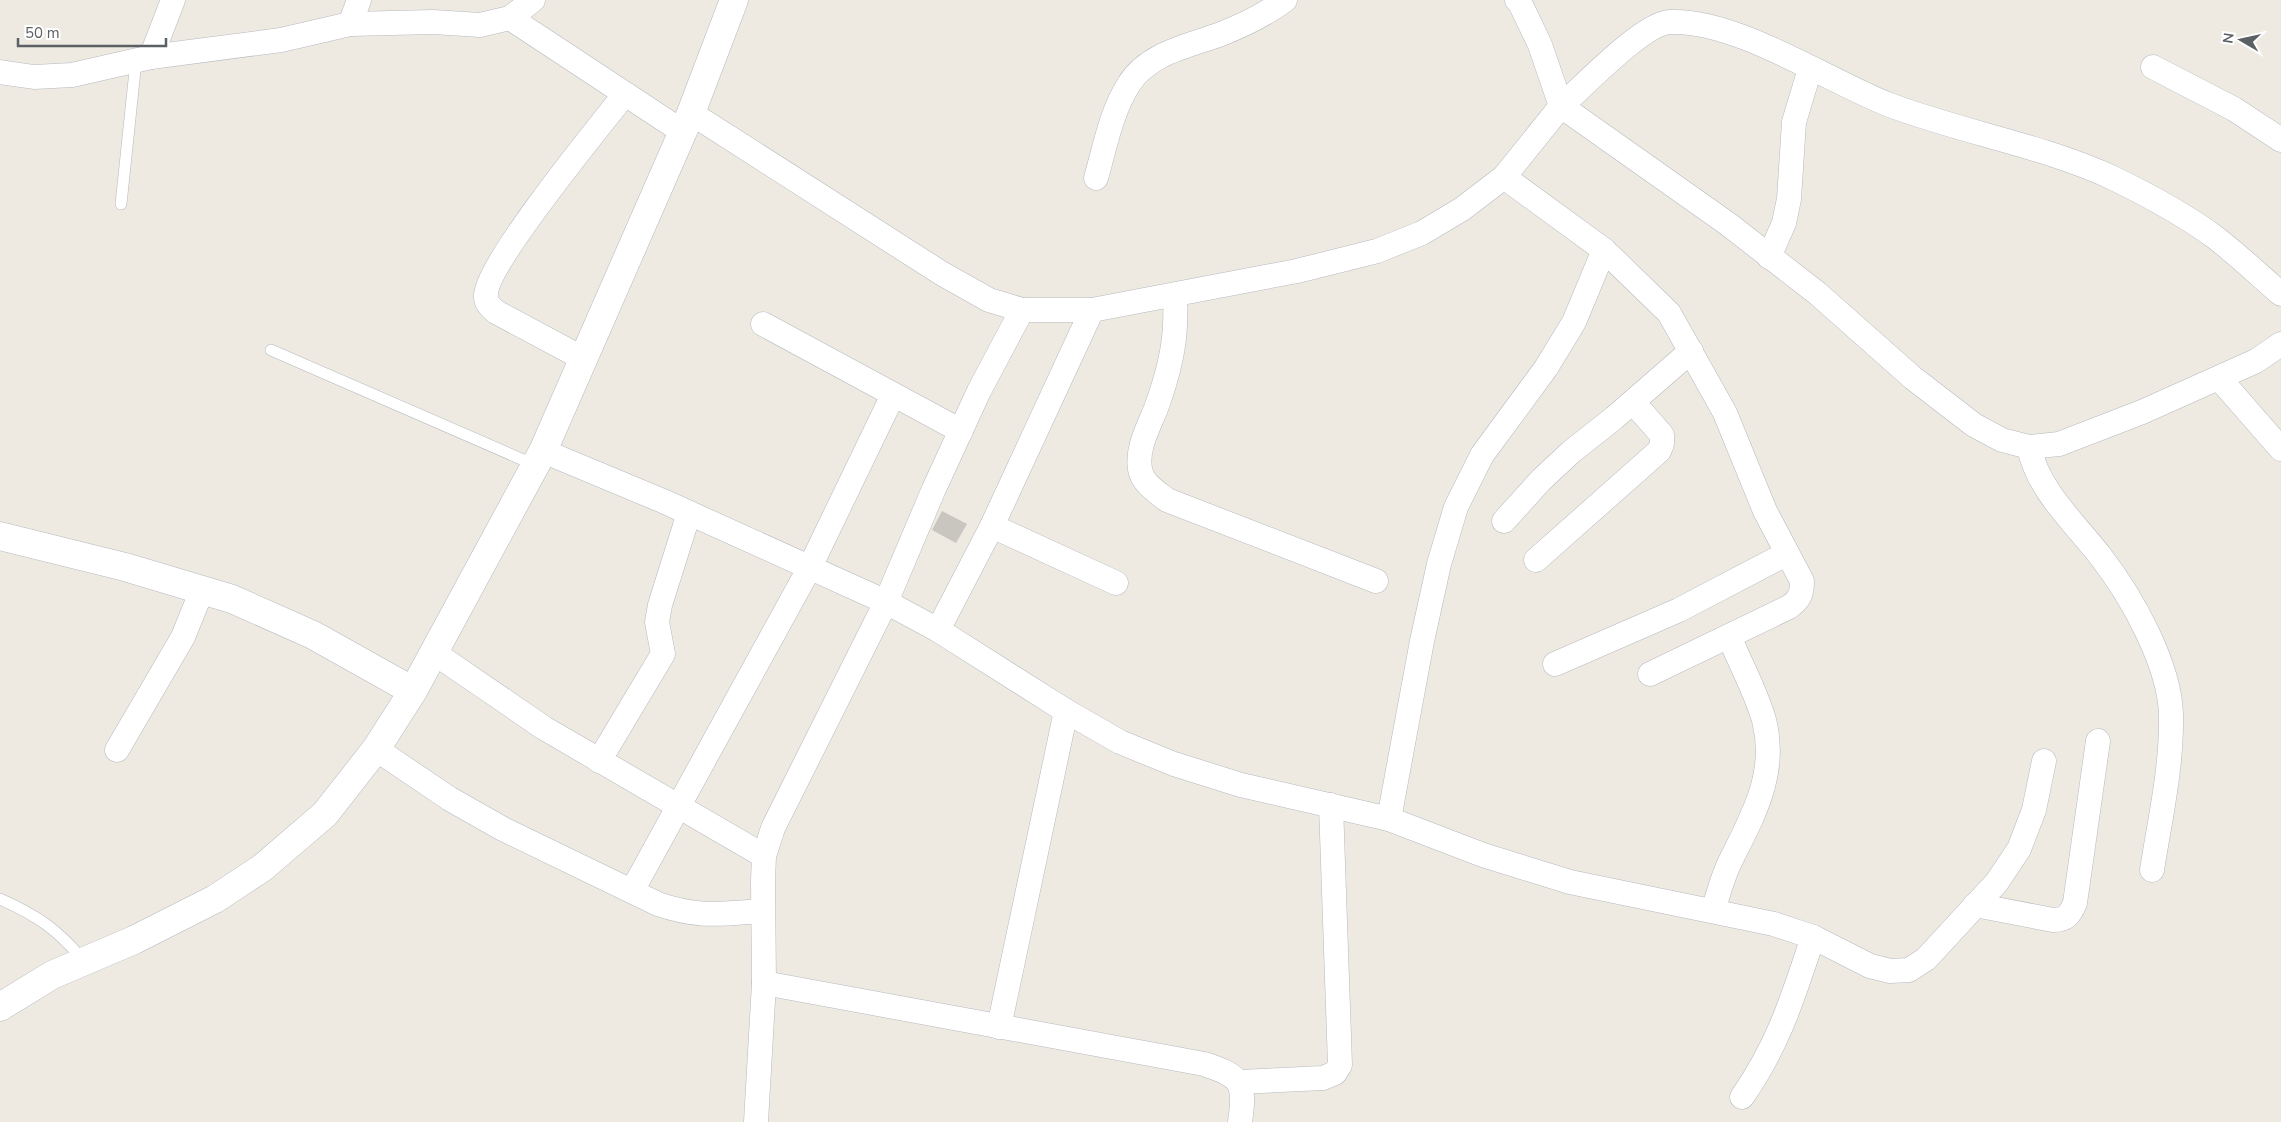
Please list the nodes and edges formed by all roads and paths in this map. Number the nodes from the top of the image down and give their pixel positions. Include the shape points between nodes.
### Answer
1 (173, 0) edge
2 (360, 0) edge
3 (533, 0) edge
4 (734, 0) edge
5 (1285, 0) edge
6 (1517, 0) edge
7 (510, 18) junction
8 (350, 24) junction
9 (143, 59) junction
10 (2153, 67) dead end
11 (1810, 69) junction
12 (0, 72) edge
13 (625, 94) junction
14 (1561, 106) junction
15 (687, 123) junction
16 (2281, 140) edge
17 (1504, 177) junction
18 (1096, 178) dead end
19 (121, 204) dead end
20 (1604, 250) junction
21 (1769, 256) junction
22 (2281, 294) edge
23 (1175, 295) junction
24 (1022, 310) junction
25 (1092, 310) junction
26 (763, 324) dead end
27 (2281, 344) edge
28 (271, 350) dead end
29 (1691, 351) junction
30 (584, 359) junction
31 (2218, 378) junction
32 (893, 395) junction
33 (1633, 402) junction
34 (961, 431) junction
35 (2029, 447) junction
36 (2281, 449) edge
37 (539, 458) junction
38 (690, 513) junction
39 (1504, 521) dead end
40 (992, 526) junction
41 (0, 536) edge
42 (1786, 554) junction
43 (1536, 560) dead end
44 (810, 567) junction
45 (1376, 581) dead end
46 (1116, 583) dead end
47 (202, 590) junction
48 (886, 602) junction
49 (938, 630) junction
50 (1728, 636) junction
51 (433, 652) junction
52 (1555, 664) dead end
53 (1650, 674) dead end
54 (413, 691) junction
55 (1066, 712) junction
56 (2098, 741) dead end
57 (376, 749) junction
58 (117, 750) dead end
59 (2044, 760) dead end
60 (599, 761) junction
61 (1331, 805) junction
62 (679, 809) junction
63 (1389, 820) junction
64 (764, 856) junction
65 (2152, 870) dead end
66 (632, 891) junction
67 (0, 899) edge
68 (1975, 905) junction
69 (762, 910) junction
70 (1713, 911) junction
71 (1813, 937) junction
72 (84, 961) junction
73 (764, 983) junction
74 (0, 1007) edge
75 (999, 1026) junction
76 (1239, 1082) junction
77 (1742, 1097) dead end
78 (756, 1122) edge
79 (1240, 1122) edge

1 - 9 street
2 - 8 street
3 - 7 street
4 - 15 main road
5 - 18 street via 1223,34 1166,53 1144,66 1129,84 1114,115
6 - 14 street via 1540,45
7 - 8 street via 480,25 433,22
7 - 13 street
8 - 9 street via 281,40
9 - 12 street via 72,75 34,76
9 - 19 lane
10 - 16 street via 2234,109
11 - 14 street via 1752,41 1707,25 1668,22 1640,35
11 - 21 street via 1794,122 1789,199 1784,223
11 - 22 street via 1887,104 2111,178 2166,206 2216,238
13 - 15 street
13 - 30 street via 540,203 498,266 486,296 488,305 496,312
14 - 17 street
14 - 21 street
15 - 24 street via 989,300
15 - 30 main road
17 - 20 street
17 - 23 street via 1462,209 1422,233 1377,251 1297,272
20 - 29 street via 1668,314
20 - 63 street via 1574,322 1546,368 1482,455 1456,508 1438,564
21 - 35 street via 1817,293 1913,378 1974,425 2002,440
23 - 25 street
23 - 45 street via 1177,325 1171,360 1142,443 1140,470 1148,486 1167,500
24 - 25 street
24 - 34 street
25 - 40 street
26 - 32 street
27 - 31 street
28 - 37 lane
29 - 33 street
29 - 42 street via 1725,413
30 - 37 main road
31 - 35 street via 2059,444
31 - 36 street
32 - 34 street
32 - 44 street
33 - 39 street via 1541,480
33 - 43 street via 1662,435 1659,451
34 - 48 street
35 - 65 street via 2032,465 2044,486 2103,559 2141,620 2164,670 2171,714 2169,760
37 - 38 street
37 - 51 main road
38 - 44 street
38 - 60 street via 660,605 657,622 662,654
40 - 46 street
40 - 49 street
41 - 47 main road via 126,567
42 - 50 street via 1802,581 1799,600
42 - 52 street via 1679,610
44 - 48 street
44 - 62 street
47 - 54 main road via 232,599 313,635
47 - 58 street via 183,637
48 - 49 street
48 - 64 street via 773,828
49 - 55 street
50 - 53 street
50 - 70 street via 1764,720 1769,751 1765,781 1754,817 1726,872
51 - 54 main road
51 - 60 street via 544,728
54 - 57 main road
55 - 61 street via 1120,742 1174,764 1241,785
55 - 75 street
56 - 68 street via 2075,903 2070,914 2063,920 2053,920
57 - 66 street via 450,799 503,829
57 - 72 main road via 325,814 262,868 215,899
59 - 68 street via 2034,810 2019,849 1997,882
60 - 62 street
61 - 63 street
61 - 76 street via 1340,1065 1335,1073 1322,1078
62 - 64 street
62 - 66 street
63 - 70 street via 1483,855 1570,882
64 - 69 street
66 - 69 street via 683,913 707,916
67 - 72 lane via 32,913 63,936
68 - 71 street via 1926,959 1909,970 1890,971 1870,966
69 - 73 street
70 - 71 street via 1774,924
71 - 77 street via 1782,1028 1763,1067
72 - 74 main road via 52,975
73 - 75 street
73 - 78 street
75 - 76 street via 1204,1064 1225,1071
76 - 79 street via 1243,1099

